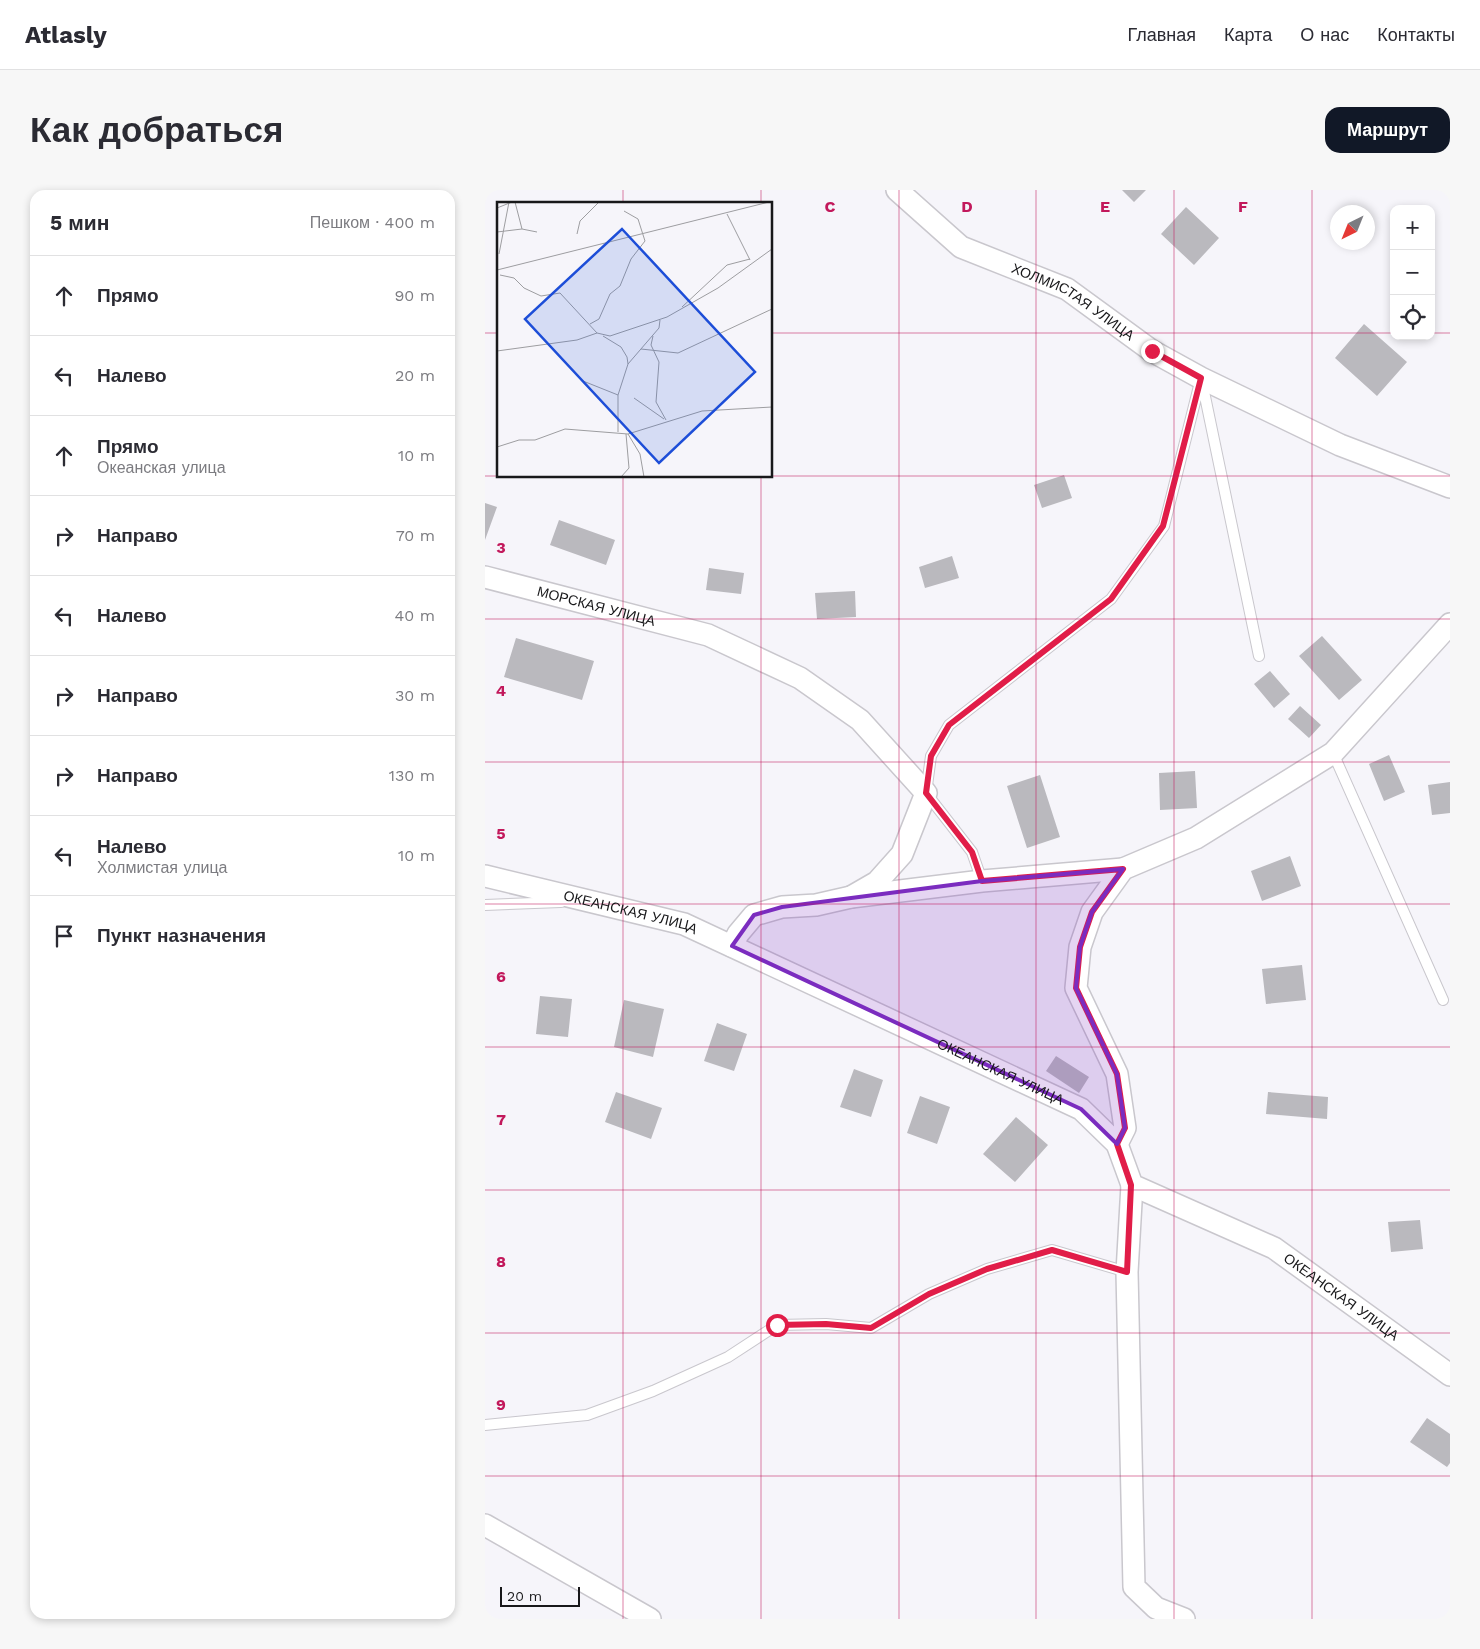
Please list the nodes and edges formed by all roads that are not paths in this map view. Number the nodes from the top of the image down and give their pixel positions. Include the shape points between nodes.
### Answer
1 (897, 190) edge
2 (1201, 378) junction
3 (1450, 487) edge
4 (485, 576) edge
5 (1450, 624) edge
6 (1259, 656) dead end
7 (1333, 753) junction
8 (926, 793) junction
9 (1123, 869) junction
10 (485, 876) edge
11 (982, 881) junction
12 (851, 897) junction
13 (588, 901) junction
14 (485, 905) edge
15 (732, 946) junction
16 (1443, 1000) dead end
17 (1117, 1144) junction
18 (1131, 1185) junction
19 (1127, 1272) junction
20 (1450, 1375) edge
21 (485, 1425) edge
22 (485, 1525) edge
23 (650, 1619) edge
24 (1184, 1619) edge

1 - 2 street, ХОЛМИСТАЯ УЛИЦА via 961,247 1067,289 1152,351
2 - 3 street, ХОЛМИСТАЯ УЛИЦА via 1339,445
2 - 6 lane
2 - 8 lane via 1163,526 1111,599 949,725 931,756
4 - 8 street, МОРСКАЯ УЛИЦА via 708,635 800,678 860,720
5 - 7 street
7 - 9 street via 1195,838
7 - 16 lane
8 - 11 lane via 972,852
8 - 12 street via 902,854 877,882
9 - 11 street
9 - 17 street via 1092,912 1080,947 1076,988 1117,1074 1125,1128
10 - 13 street, ОКЕАНСКАЯ УЛИЦА
11 - 12 street
12 - 15 street via 816,905 782,906 754,915
13 - 14 lane
13 - 15 street, ОКЕАНСКАЯ УЛИЦА via 684,924
15 - 17 street, ОКЕАНСКАЯ УЛИЦА via 1081,1109
17 - 18 street, ОКЕАНСКАЯ УЛИЦА
18 - 19 street
18 - 20 street, ОКЕАНСКАЯ УЛИЦА via 1275,1248
19 - 21 lane via 1052,1250 987,1269 929,1294 871,1328 826,1324 777,1325 728,1357 653,1391 587,1415
19 - 24 street via 1134,1587 1156,1608
22 - 23 street

